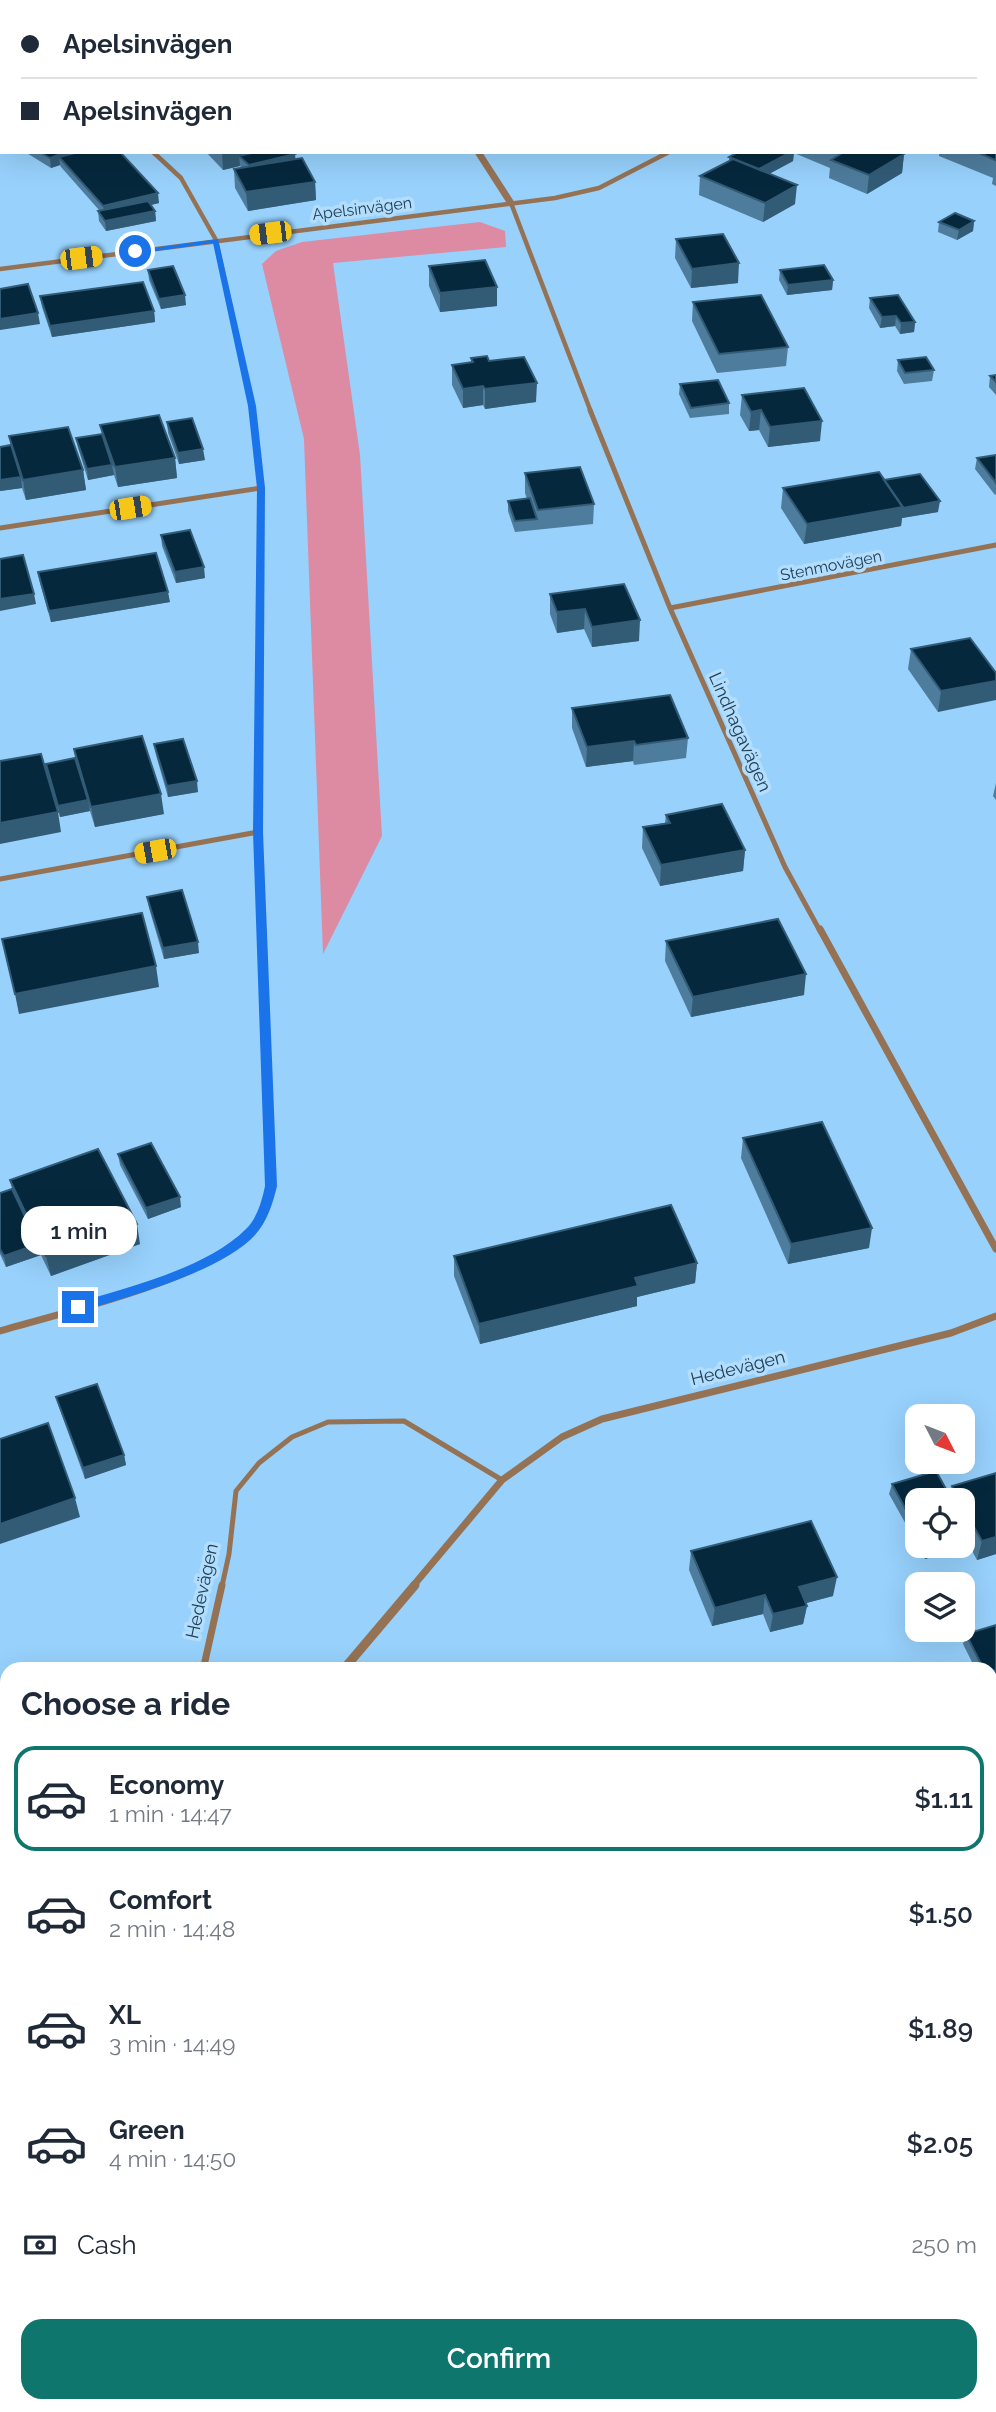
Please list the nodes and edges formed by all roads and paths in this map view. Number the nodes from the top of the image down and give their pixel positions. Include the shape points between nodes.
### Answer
1 (155, 154) edge
2 (479, 154) edge
3 (665, 154) edge
4 (511, 203) junction
5 (216, 240) junction
6 (0, 270) edge
7 (261, 488) junction
8 (0, 528) edge
9 (996, 545) edge
10 (670, 608) junction
11 (258, 832) junction
12 (0, 879) edge
13 (996, 1249) edge
14 (996, 1316) edge
15 (0, 1331) edge
16 (502, 1480) junction
17 (204, 1662) edge
18 (350, 1662) edge

1 - 5 street via 181,178
2 - 4 street
3 - 4 street, Apelsinvägen via 599,188
4 - 5 street, Apelsinvägen
4 - 10 street, Lindhagavägen
5 - 6 street, Apelsinvägen
5 - 7 street via 252,406
7 - 8 street
7 - 11 street
9 - 10 street, Stenmovägen
10 - 13 street, Lindhagavägen via 785,867
11 - 12 street
11 - 15 street via 271,1186 267,1205 252,1231 225,1252 156,1283
14 - 16 street, Hedevägen via 951,1333 602,1419 562,1437
16 - 17 lane, Hedevägen via 404,1420 328,1422 292,1437 259,1463 236,1490 229,1554
16 - 18 street, Hedevägen

